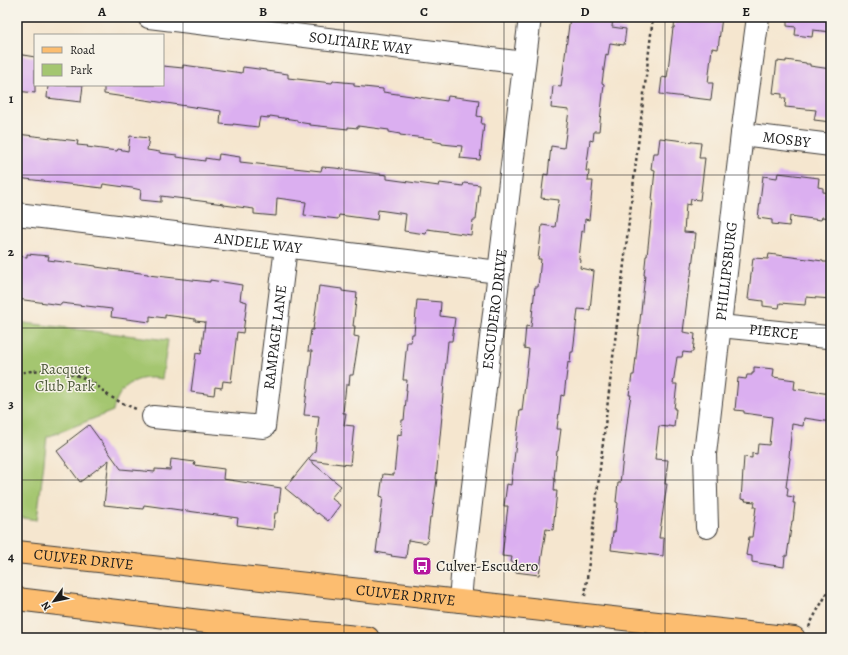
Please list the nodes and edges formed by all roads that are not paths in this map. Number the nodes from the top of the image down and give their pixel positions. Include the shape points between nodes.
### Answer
1 (149, 17) edge
2 (530, 17) edge
3 (758, 17) edge
4 (524, 63) junction
5 (742, 134) junction
6 (831, 145) edge
7 (17, 214) edge
8 (286, 247) junction
9 (499, 272) junction
10 (720, 326) junction
11 (827, 337) dead end
12 (153, 417) road end
13 (708, 527) dead end
14 (17, 552) edge
15 (17, 599) edge
16 (460, 601) junction
17 (800, 635) edge
18 (368, 638) edge

1 - 4 street, SOLITAIRE WAY
2 - 4 street, ESCUDERO DRIVE
3 - 5 street, PHILLIPSBURG
4 - 9 street, ESCUDERO DRIVE
5 - 6 street, MOSBY
5 - 10 street, PHILLIPSBURG
7 - 8 street, ANDELE WAY
8 - 9 street, ANDELE WAY
8 - 12 street, RAMPAGE LANE via 264,427
9 - 16 street, ESCUDERO DRIVE
10 - 11 street, PIERCE
10 - 13 street, PHILLIPSBURG via 705,454
14 - 16 main road, CULVER DRIVE
15 - 18 main road
16 - 17 main road, CULVER DRIVE

